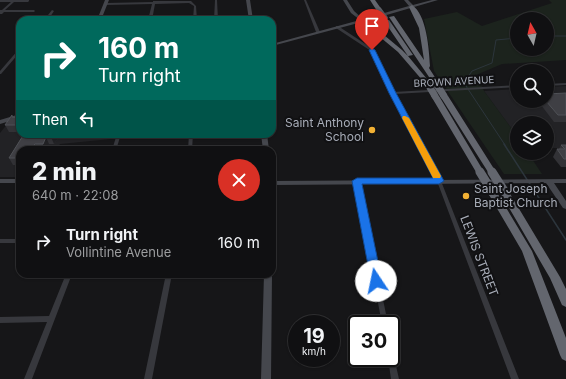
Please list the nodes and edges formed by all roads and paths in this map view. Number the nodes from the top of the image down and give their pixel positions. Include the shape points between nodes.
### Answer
1 (14, 0) edge
2 (216, 0) edge
3 (248, 0) edge
4 (305, 0) edge
5 (345, 0) edge
6 (372, 0) edge
7 (379, 0) edge
8 (406, 0) edge
9 (436, 0) edge
10 (0, 1) edge
11 (28, 1) edge
12 (107, 2) edge
13 (154, 2) junction
14 (412, 7) junction
15 (34, 11) dead end
16 (53, 11) dead end
17 (1, 12) edge
18 (49, 16) edge
19 (101, 16) edge
20 (151, 16) edge
21 (195, 16) edge
22 (216, 16) edge
23 (250, 16) edge
24 (388, 18) junction
25 (364, 20) junction
26 (337, 27) junction
27 (318, 32) junction
28 (276, 44) edge
29 (16, 55) edge
30 (427, 68) junction
31 (0, 73) edge
32 (427, 83) junction
33 (566, 84) edge
34 (554, 85) edge
35 (510, 86) edge
36 (392, 93) junction
37 (16, 117) edge
38 (0, 122) edge
39 (0, 181) edge
40 (16, 181) edge
41 (357, 181) junction
42 (439, 181) junction
43 (566, 181) edge
44 (549, 182) junction
45 (276, 183) edge
46 (566, 206) edge
47 (0, 241) edge
48 (16, 241) edge
49 (67, 278) edge
50 (168, 278) edge
51 (268, 278) edge
52 (566, 302) edge
53 (383, 315) edge
54 (51, 319) junction
55 (0, 320) edge
56 (566, 356) edge
57 (393, 367) edge
58 (28, 379) edge
59 (148, 379) edge
60 (266, 379) edge
61 (395, 379) edge
62 (515, 379) edge

1 - 10 street
1 - 11 street
1 - 17 street
2 - 22 street
3 - 23 street
4 - 27 street
5 - 25 street via 352,12
6 - 24 highway, bridge
7 - 24 highway
8 - 14 street
9 - 14 street
12 - 13 street
12 - 19 street
13 - 20 street
13 - 21 street via 190,2 195,6
14 - 25 street
14 - 30 highway via 423,27
15 - 17 street
16 - 18 street
24 - 30 highway
24 - 32 highway
25 - 26 street
25 - 32 highway via 400,51
26 - 27 street
26 - 36 street, LEWIS STREET via 372,50
27 - 28 street
29 - 31 street
30 - 52 highway, bridge via 506,194 555,278
32 - 56 highway, bridge via 526,251
33 - 34 street
35 - 36 street, BROWN AVENUE
36 - 42 street, LEWIS STREET
37 - 38 street
39 - 40 street
41 - 42 street
41 - 45 street
41 - 53 street
42 - 44 street
42 - 62 street, LEWIS STREET
43 - 44 street
44 - 46 street
47 - 48 street
49 - 54 street
50 - 59 street
51 - 60 street
54 - 55 street
54 - 58 street
57 - 61 street

